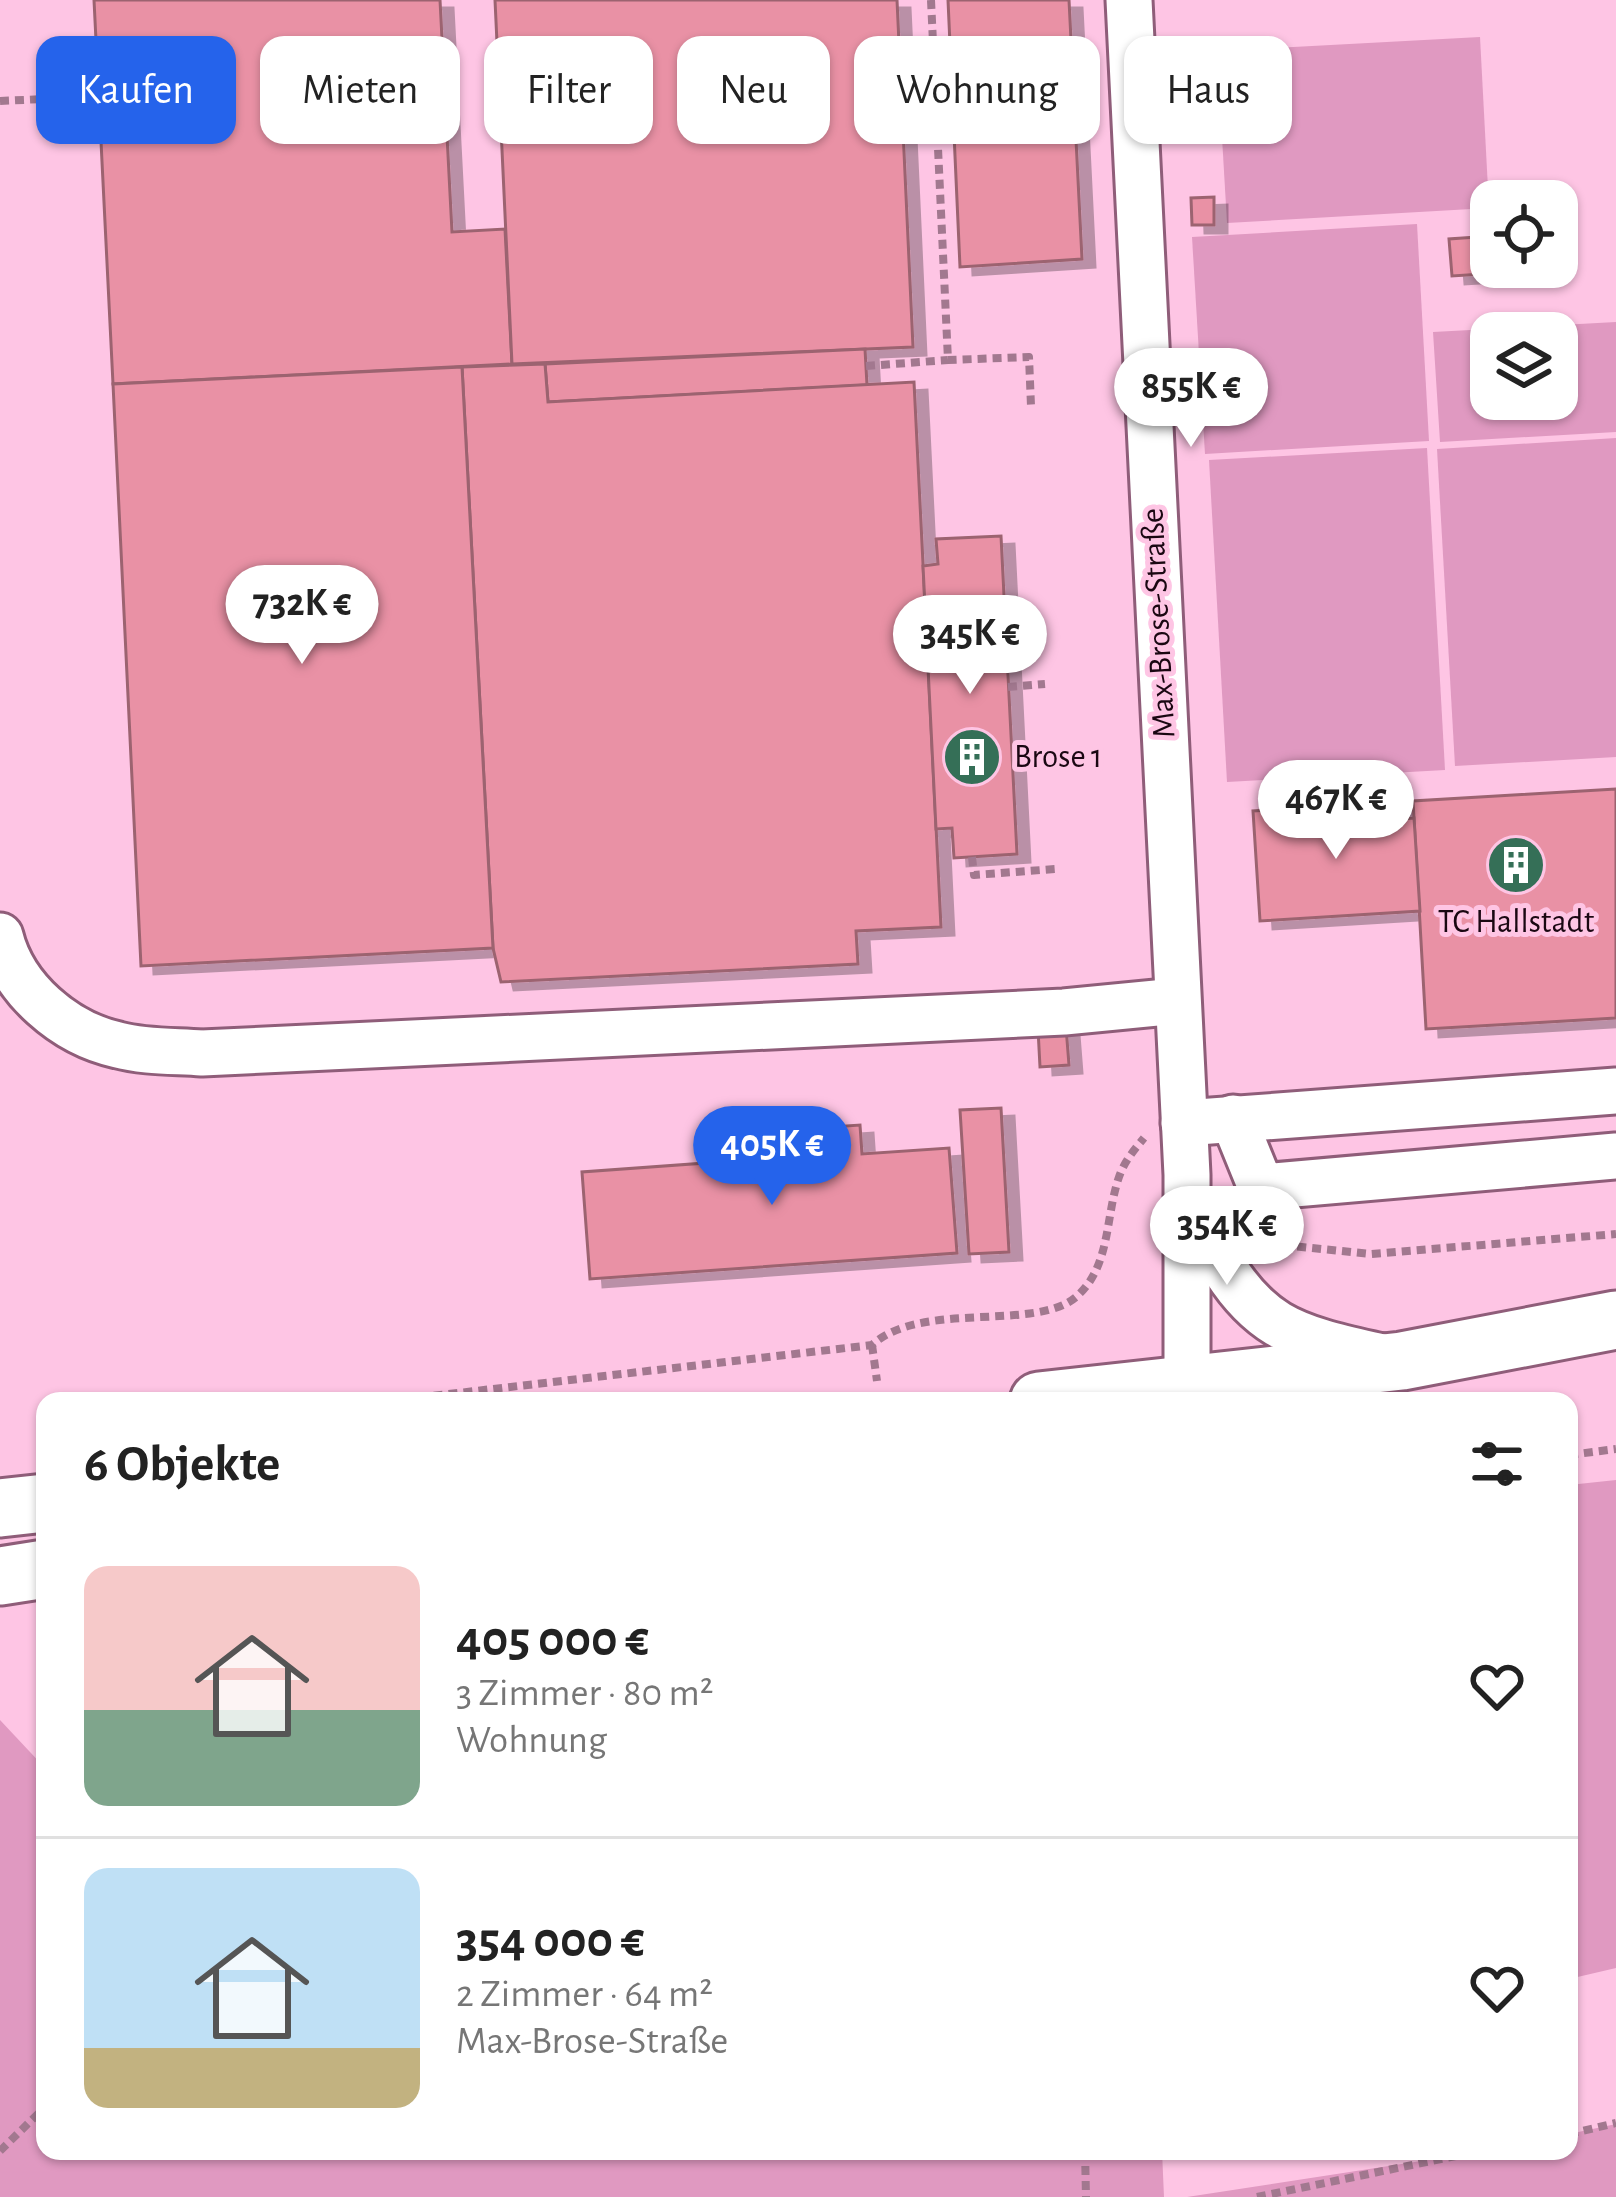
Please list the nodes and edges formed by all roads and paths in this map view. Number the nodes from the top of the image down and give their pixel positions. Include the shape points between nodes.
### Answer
1 (931, 0) edge
2 (1129, 0) edge
3 (933, 36) edge
4 (36, 99) edge
5 (0, 101) edge
6 (938, 144) edge
7 (948, 360) junction
8 (866, 366) dead end
9 (1031, 406) dead end
10 (1045, 684) dead end
11 (1008, 687) dead end
12 (972, 857) dead end
13 (1055, 869) dead end
14 (0, 937) edge
15 (1177, 1001) junction
16 (1616, 1091) edge
17 (1233, 1118) junction
18 (1184, 1123) junction
19 (1616, 1156) edge
20 (1187, 1182) junction
21 (1261, 1187) junction
22 (1616, 1234) edge
23 (1616, 1320) edge
24 (872, 1346) junction
25 (1616, 1352) edge
26 (1402, 1361) junction
27 (877, 1381) dead end
28 (468, 1392) edge
29 (1187, 1392) edge
30 (1200, 1392) edge
31 (1365, 1392) edge
32 (1616, 1449) edge
33 (1578, 1454) edge
34 (36, 1570) edge
35 (0, 1576) edge
36 (36, 2116) edge
37 (1616, 2123) edge
38 (1578, 2132) edge
39 (0, 2151) edge
40 (1085, 2160) edge
41 (1436, 2160) edge
42 (1086, 2197) edge
43 (1257, 2197) edge

1 - 3 path
2 - 15 street, Max-Brose-Straße
4 - 5 path
6 - 7 path
7 - 8 path
7 - 9 path via 1029,357
10 - 11 path
12 - 13 path via 974,874
14 - 15 street via 7,963 52,1015 116,1045 202,1054
15 - 18 street, Max-Brose-Straße
16 - 17 street
17 - 18 street
17 - 21 street
18 - 20 street, Max-Brose-Straße
18 - 24 path via 1149,1133 1129,1156 1093,1279 1073,1301 925,1323 887,1332
19 - 21 street
20 - 26 street via 1232,1280 1278,1324
20 - 29 street, Max-Brose-Straße
21 - 22 path via 1274,1227 1292,1246 1334,1252
23 - 26 main road
24 - 27 path
24 - 28 path
25 - 31 main road
26 - 30 main road
32 - 33 path
34 - 35 main road
36 - 39 path
37 - 38 path
40 - 42 path
41 - 43 path

